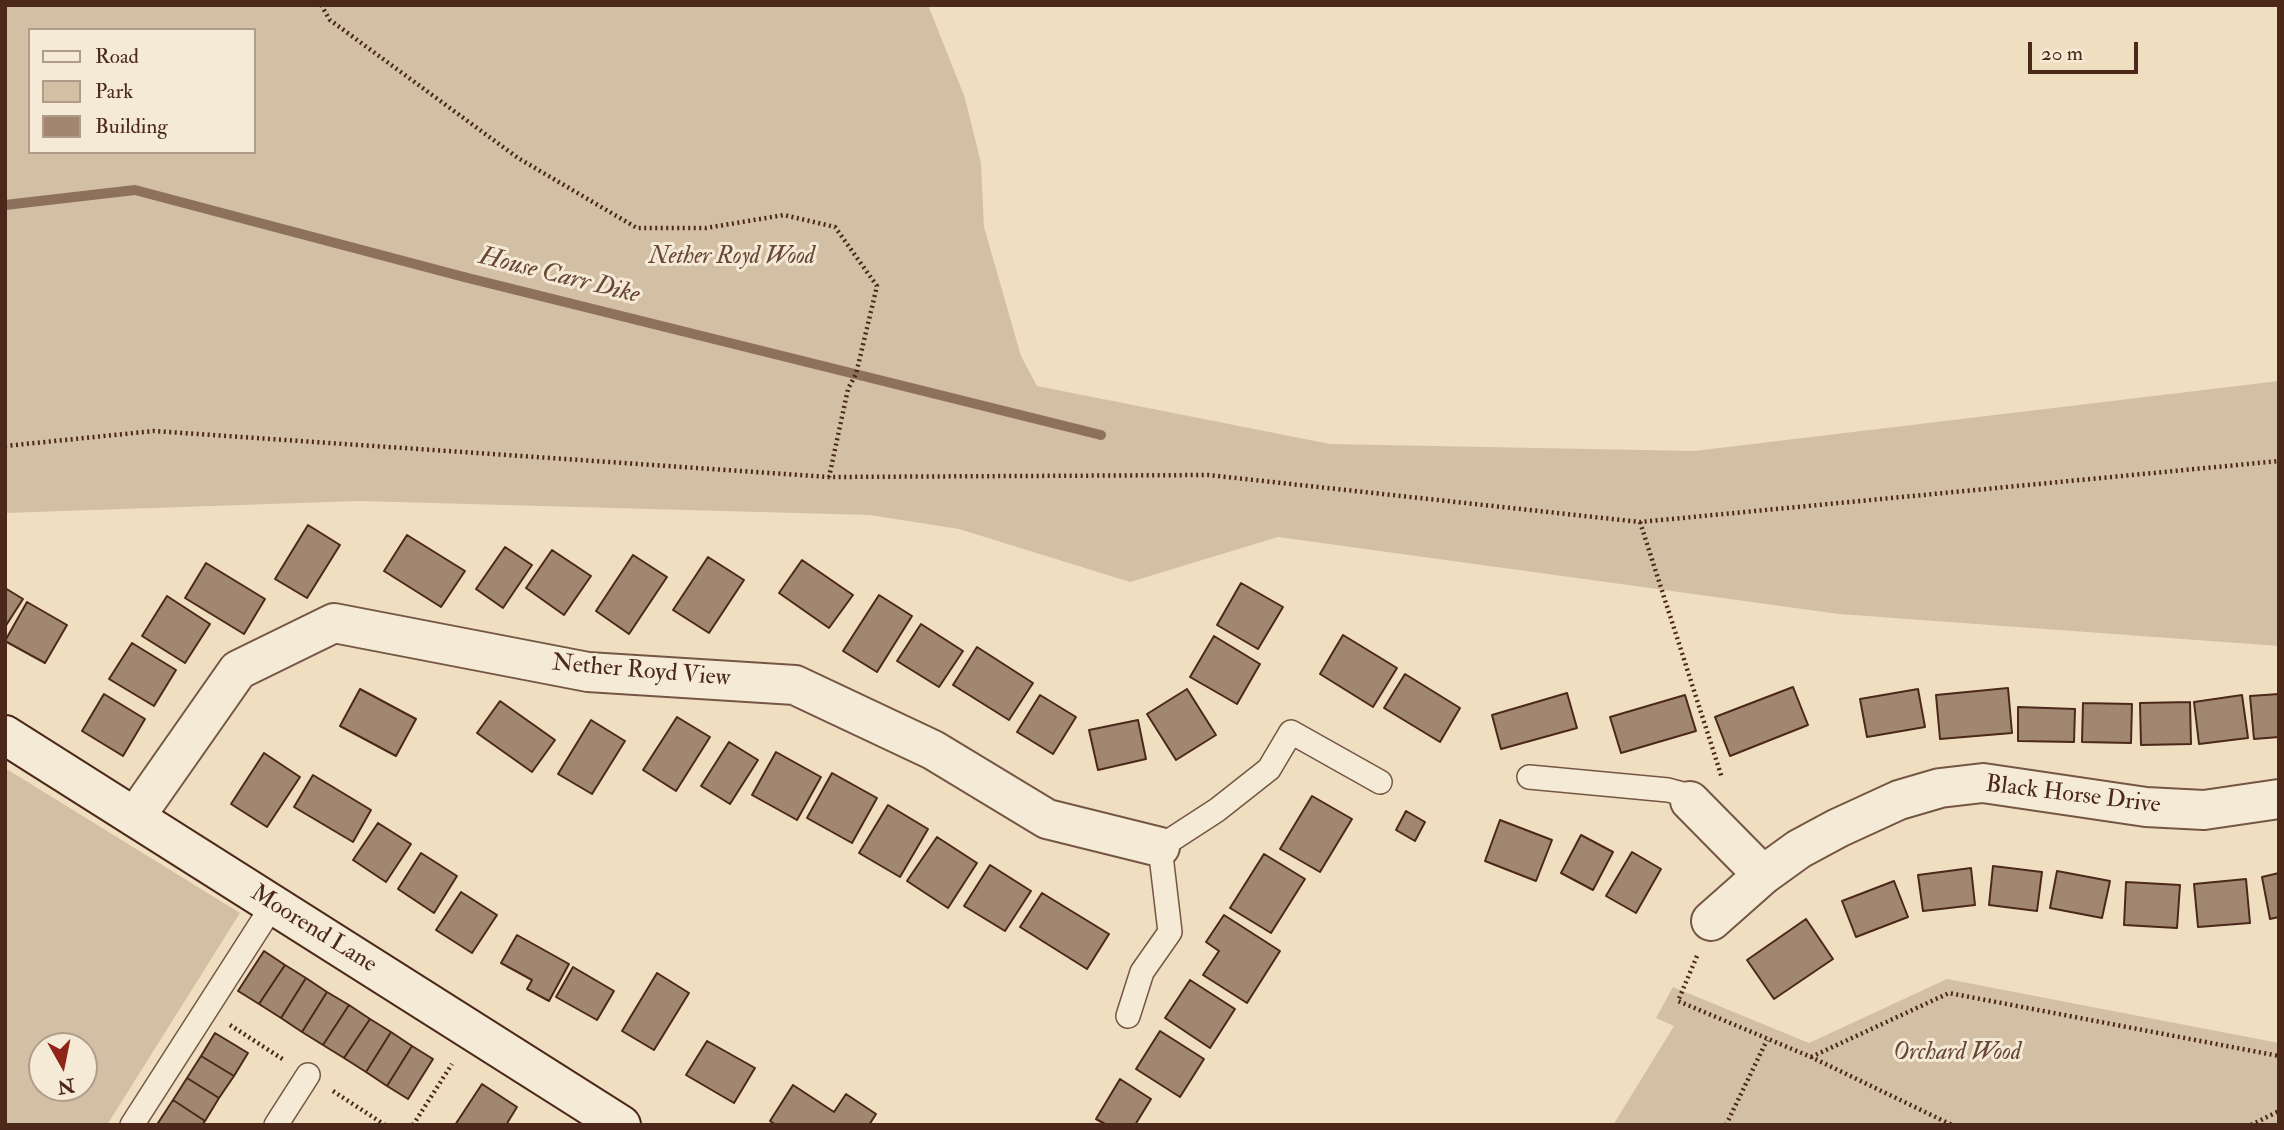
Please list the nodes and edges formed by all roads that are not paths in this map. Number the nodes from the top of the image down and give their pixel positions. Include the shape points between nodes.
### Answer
1 (5, 735) edge
2 (1530, 777) dead end
3 (1380, 782) dead end
4 (2279, 799) edge
5 (1690, 801) joint
6 (135, 817) junction
7 (1160, 847) junction
8 (1763, 875) junction
9 (273, 905) junction
10 (1711, 921) road end
11 (1128, 1016) dead end
12 (307, 1075) dead end
13 (132, 1125) edge
14 (275, 1125) edge
15 (621, 1125) edge

1 - 6 street, Moorend Lane
2 - 5 lane via 1668,790
3 - 7 lane via 1291,732 1269,769
4 - 8 street, Black Horse Drive via 2204,810 2146,807 1983,783 1940,788 1899,800 1838,828
5 - 8 street
6 - 7 street, Nether Royd View via 238,670 334,623 588,672 795,685 933,750 1047,818
6 - 9 street, Moorend Lane
7 - 11 lane via 1170,932 1142,972
8 - 10 street, Black Horse Drive
9 - 13 lane
9 - 15 street, Moorend Lane
12 - 14 lane

